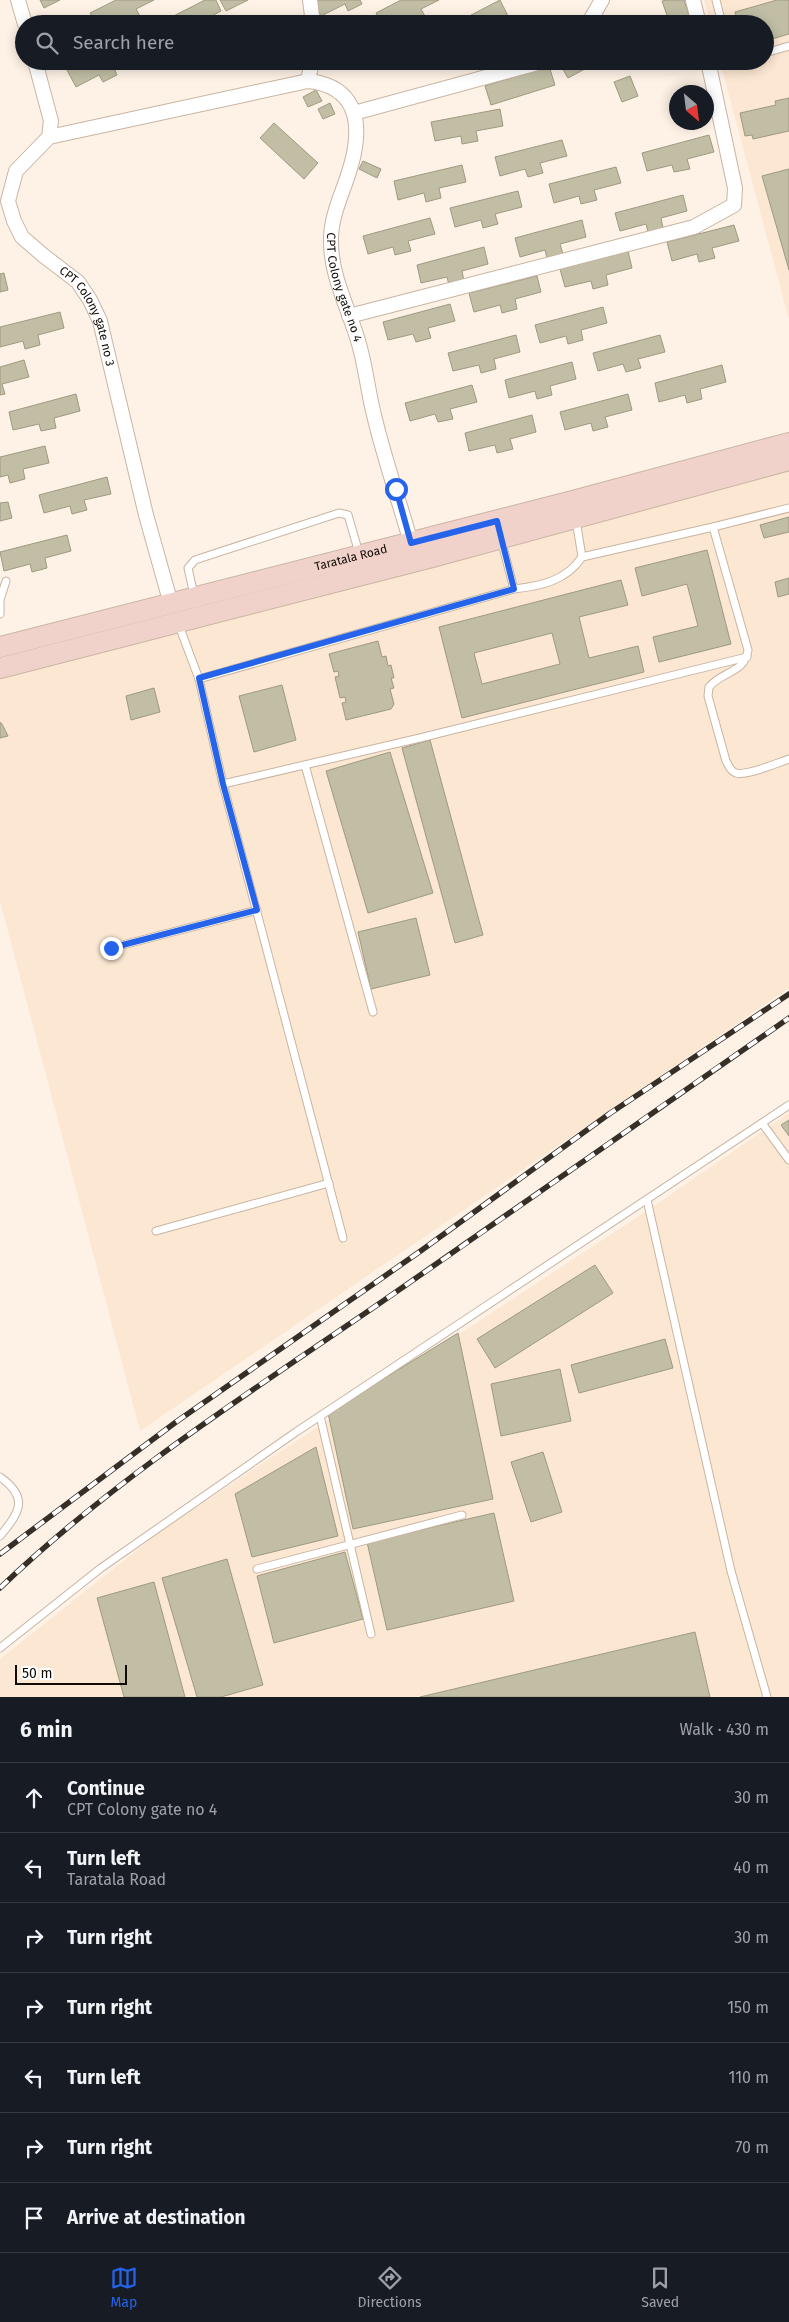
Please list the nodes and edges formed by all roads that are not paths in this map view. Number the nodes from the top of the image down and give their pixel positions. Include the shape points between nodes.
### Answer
1 (18, 0) edge
2 (310, 0) edge
3 (602, 0) edge
4 (693, 0) edge
5 (716, 0) edge
6 (22, 15) edge
7 (312, 15) edge
8 (593, 15) edge
9 (697, 15) edge
10 (720, 15) edge
11 (789, 46) edge
12 (774, 50) edge
13 (38, 70) edge
14 (310, 70) edge
15 (512, 70) edge
16 (710, 70) edge
17 (308, 81) junction
18 (354, 113) junction
19 (49, 136) junction
20 (4, 203) edge
21 (349, 316) junction
22 (789, 443) edge
23 (789, 460) edge
24 (789, 508) edge
25 (574, 510) junction
26 (713, 528) junction
27 (499, 530) junction
28 (411, 543) junction
29 (360, 556) junction
30 (582, 557) junction
31 (6, 581) dead end
32 (514, 589) junction
33 (195, 598) junction
34 (171, 604) junction
35 (0, 614) edge
36 (178, 623) junction
37 (0, 648) edge
38 (747, 657) junction
39 (0, 668) edge
40 (199, 678) junction
41 (789, 759) edge
42 (305, 765) junction
43 (223, 784) junction
44 (257, 910) junction
45 (111, 948) dead end
46 (373, 1012) dead end
47 (789, 1105) edge
48 (762, 1123) junction
49 (789, 1160) edge
50 (329, 1183) junction
51 (647, 1200) junction
52 (156, 1231) dead end
53 (343, 1238) dead end
54 (320, 1416) junction
55 (0, 1477) edge
56 (462, 1516) dead end
57 (0, 1536) edge
58 (350, 1544) junction
59 (257, 1570) dead end
60 (371, 1634) dead end
61 (0, 1648) edge
62 (767, 1697) edge

1 - 6 street
2 - 7 street
3 - 8 street
4 - 9 street
5 - 10 lane
11 - 12 lane
13 - 19 street via 52,121
14 - 17 street
15 - 18 street
16 - 21 street via 735,188 734,205 694,227
17 - 18 street via 325,83 346,97
17 - 19 street
18 - 21 street, CPT Colony gate no 4 via 355,148 332,224 330,244
19 - 20 street, CPT Colony gate no 3 via 16,171
20 - 34 street, CPT Colony gate no 3 via 22,237 78,282 100,322 146,515
21 - 28 street, CPT Colony gate no 4
22 - 25 main road
23 - 25 main road
24 - 26 lane
25 - 27 main road
25 - 30 lane
26 - 30 lane
26 - 38 lane via 746,640
27 - 28 main road, Taratala Road
27 - 32 lane
27 - 36 main road
28 - 29 main road, Taratala Road
29 - 33 main road, Taratala Road
29 - 33 lane via 348,515 339,513 195,560 188,568
30 - 32 lane via 576,566 552,582
31 - 35 lane via 0,600
32 - 40 lane
33 - 34 main road, Taratala Road
34 - 37 main road, Taratala Road
36 - 39 main road
36 - 40 lane
38 - 41 lane via 744,664 709,687 708,696 726,761 731,771 737,774
38 - 42 lane
40 - 43 lane
42 - 43 lane
42 - 46 lane
43 - 44 lane
44 - 45 lane
44 - 50 lane
47 - 48 lane
48 - 49 lane
48 - 51 lane
50 - 52 lane
50 - 53 lane
51 - 54 lane
51 - 62 lane via 731,1571
54 - 58 lane
54 - 61 lane via 101,1568
55 - 57 lane via 18,1497 19,1508
56 - 58 lane
58 - 59 lane
58 - 60 lane

